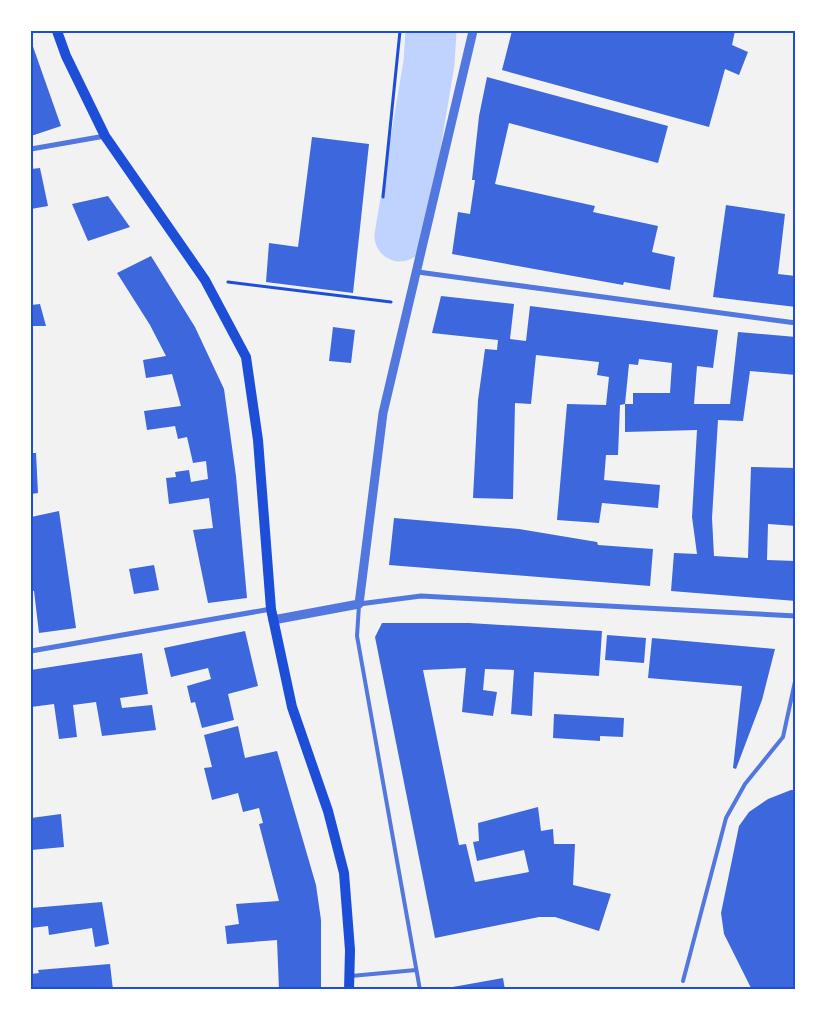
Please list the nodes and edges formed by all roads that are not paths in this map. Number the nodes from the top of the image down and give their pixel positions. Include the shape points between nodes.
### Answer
1 (57, 31) edge
2 (473, 31) edge
3 (105, 136) junction
4 (31, 149) edge
5 (418, 272) junction
6 (796, 323) edge
7 (359, 604) junction
8 (271, 609) junction
9 (796, 616) edge
10 (273, 620) junction
11 (31, 651) edge
12 (796, 677) edge
13 (416, 970) junction
14 (349, 976) junction
15 (683, 981) dead end
16 (349, 990) edge
17 (420, 990) edge

1 - 3 main road
2 - 5 street
3 - 4 street
3 - 8 main road via 205,280 246,357 258,440
5 - 6 street
5 - 7 street via 383,414
7 - 9 street via 421,596
7 - 10 street
7 - 13 lane via 357,636
8 - 10 main road
8 - 11 street
10 - 14 main road via 292,707 328,811 344,873
12 - 15 lane via 783,737 746,784 726,818
13 - 14 lane
13 - 17 lane
14 - 16 main road

